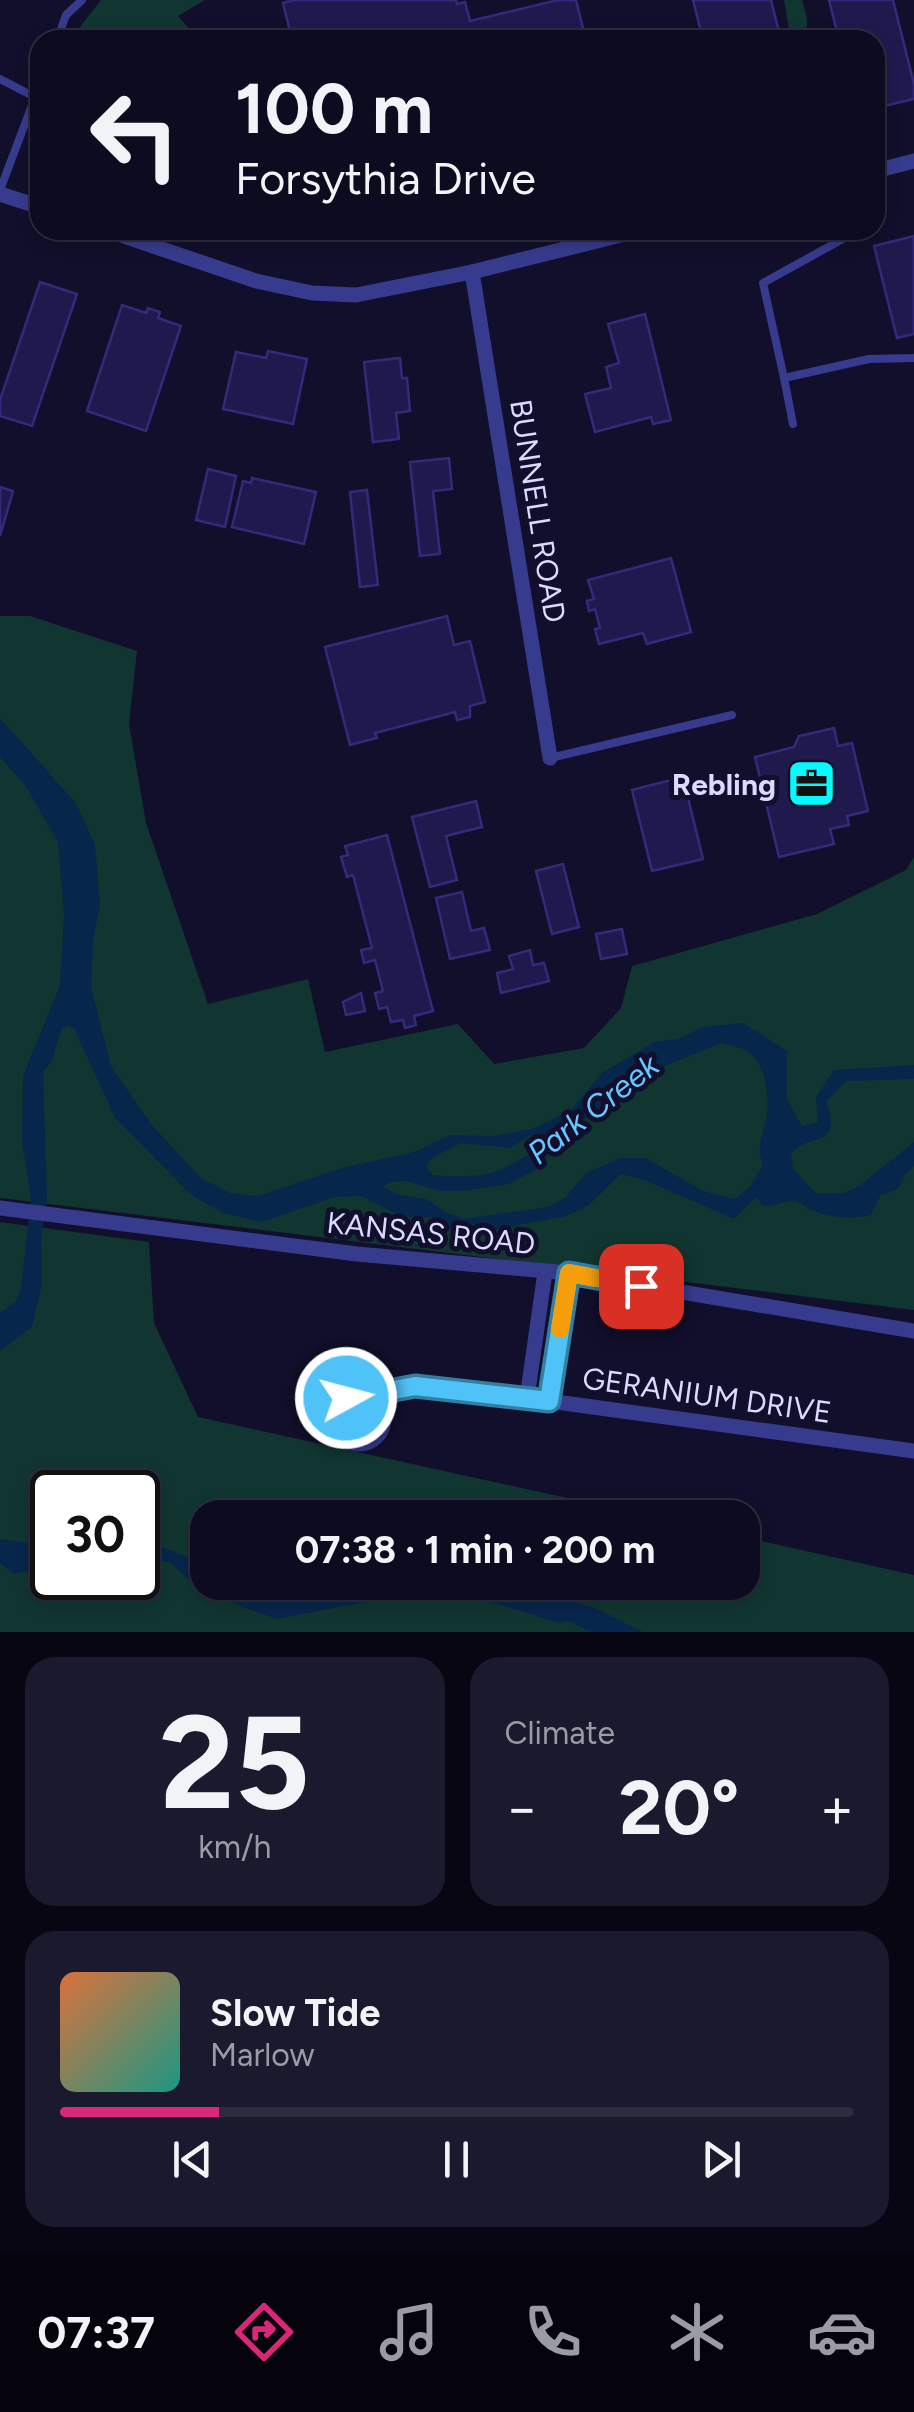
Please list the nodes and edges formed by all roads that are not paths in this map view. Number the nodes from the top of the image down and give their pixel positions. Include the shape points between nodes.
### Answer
1 (82, 0) edge
2 (61, 30) edge
3 (0, 79) edge
4 (30, 94) edge
5 (30, 111) edge
6 (914, 161) edge
7 (885, 168) edge
8 (0, 192) edge
9 (30, 204) edge
10 (135, 240) edge
11 (601, 240) edge
12 (841, 240) edge
13 (472, 272) junction
14 (914, 358) edge
15 (784, 378) junction
16 (793, 424) dead end
17 (732, 715) dead end
18 (550, 758) joint
19 (0, 1208) edge
20 (545, 1272) junction
21 (569, 1273) junction
22 (914, 1330) edge
23 (527, 1398) junction
24 (377, 1400) dead end
25 (549, 1401) junction
26 (914, 1451) edge

1 - 2 lane
3 - 4 lane
5 - 8 lane
6 - 7 street
8 - 9 street
10 - 13 street via 256,282 312,293 376,293
11 - 13 street
12 - 15 lane via 763,283
13 - 18 street, BUNNELL ROAD
14 - 15 lane via 870,359
15 - 16 lane
17 - 18 lane
19 - 20 street, KANSAS ROAD
20 - 21 street, KANSAS ROAD
20 - 23 street
21 - 22 street, KANSAS ROAD
21 - 25 street
23 - 24 street, GERANIUM DRIVE via 415,1386
23 - 25 street, GERANIUM DRIVE
25 - 26 street, GERANIUM DRIVE

